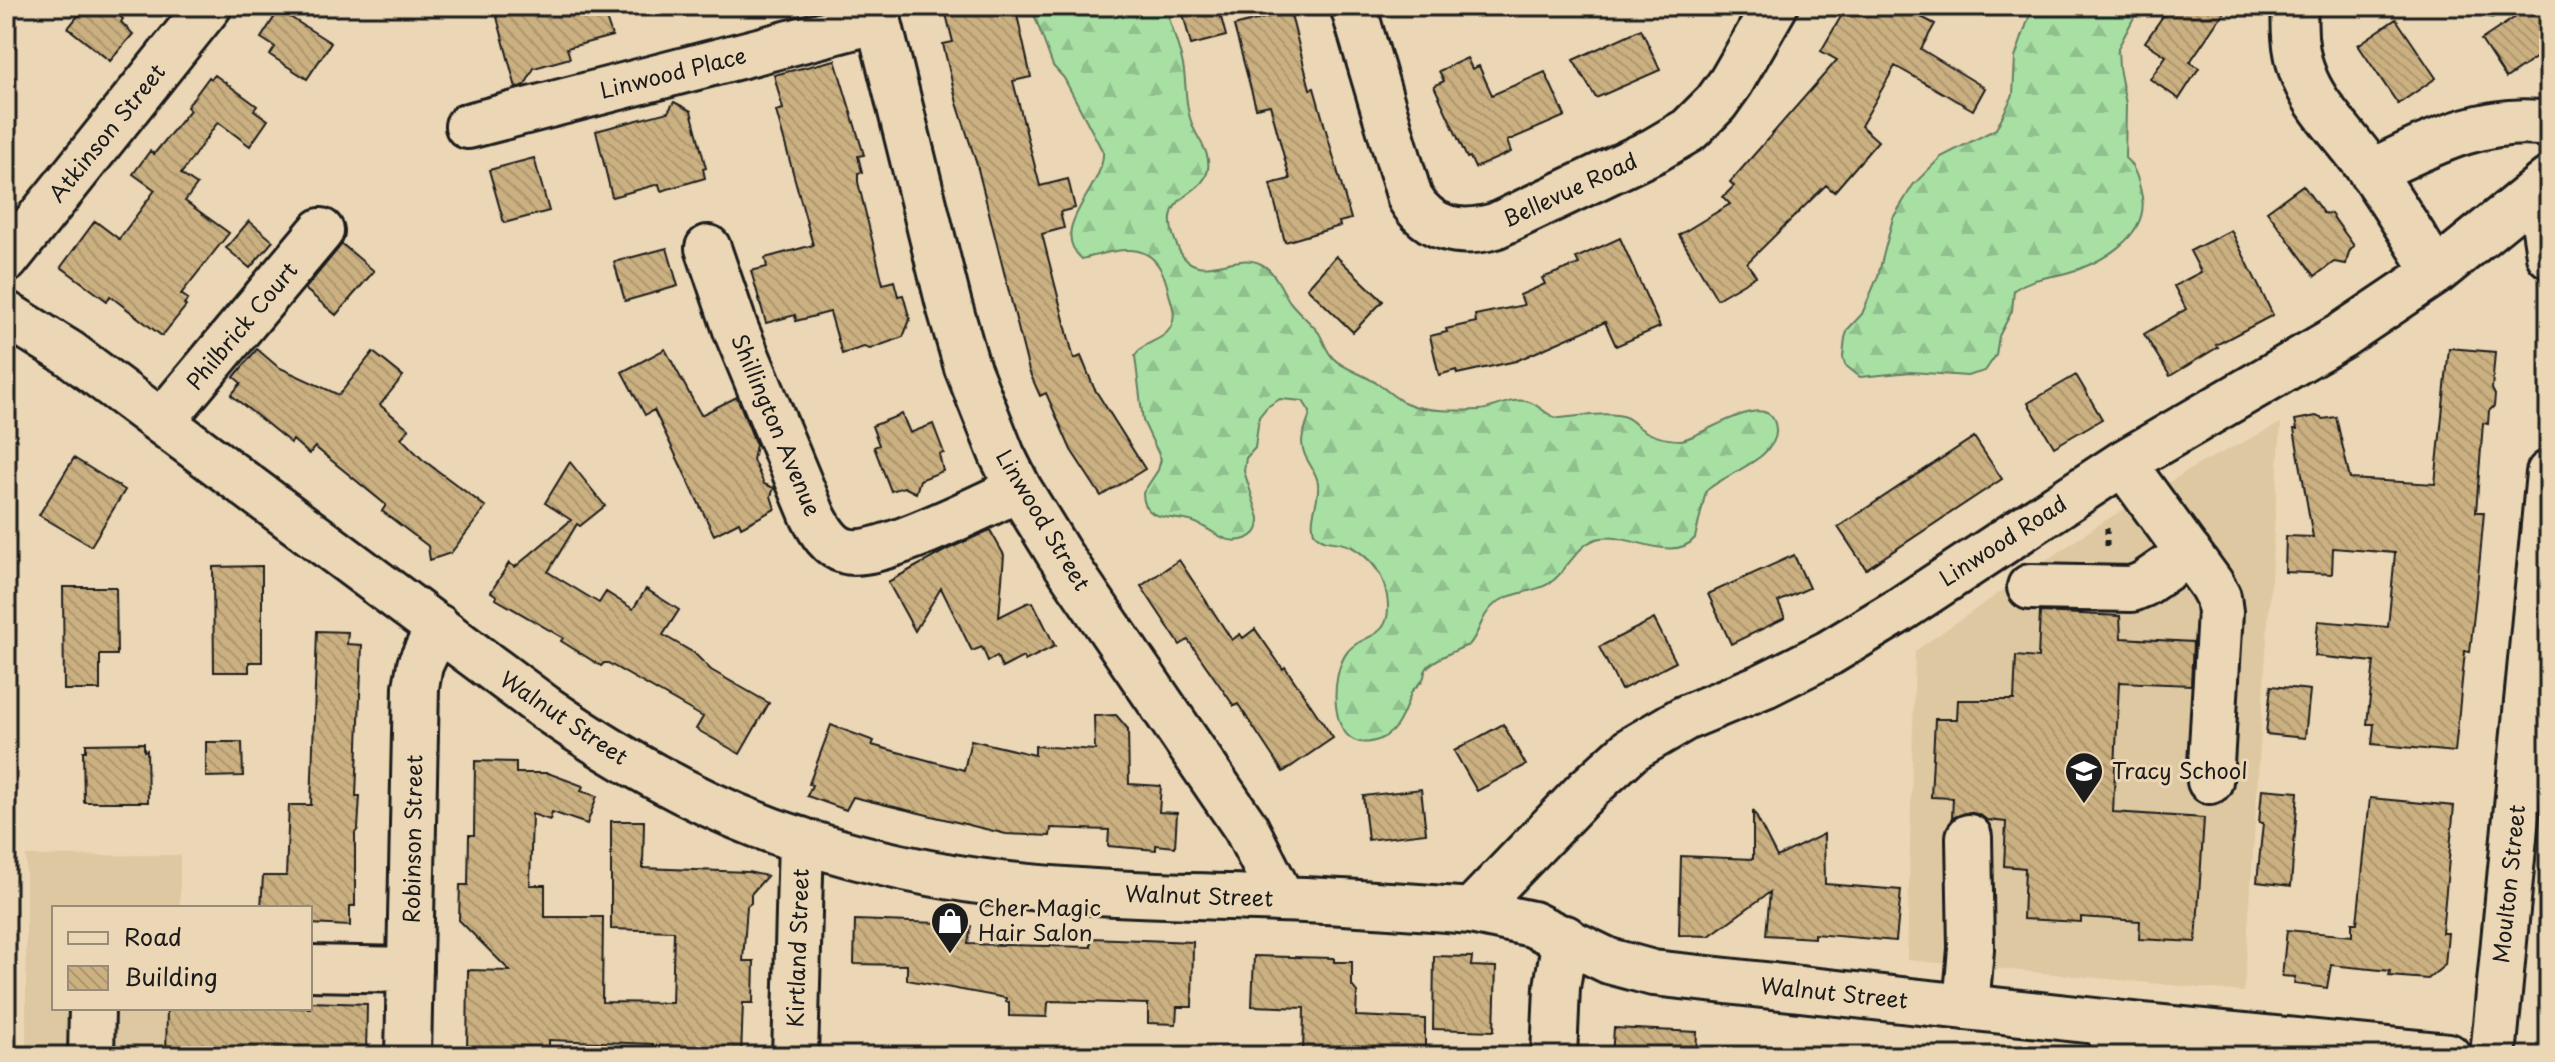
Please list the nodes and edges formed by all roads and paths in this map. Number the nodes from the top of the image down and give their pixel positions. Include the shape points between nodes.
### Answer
1 (209, 6) edge
2 (1353, 6) edge
3 (1775, 6) edge
4 (2295, 6) edge
5 (877, 13) edge
6 (2549, 124) edge
7 (468, 126) dead end
8 (2371, 172) junction
9 (2546, 187) edge
10 (321, 231) dead end
11 (708, 248) dead end
12 (2549, 255) edge
13 (6, 260) edge
14 (2436, 272) junction
15 (6, 314) edge
16 (162, 421) junction
17 (2123, 463) junction
18 (2549, 473) edge
19 (1019, 489) junction
20 (2189, 553) junction
21 (2030, 587) dead end
22 (438, 627) junction
23 (2541, 651) edge
24 (2210, 781) dead end
25 (1969, 837) dead end
26 (801, 840) junction
27 (1282, 899) junction
28 (1471, 911) junction
29 (1565, 938) junction
30 (312, 968) edge
31 (410, 970) junction
32 (1966, 1007) junction
33 (92, 1010) edge
34 (2113, 1040) edge
35 (91, 1056) edge
36 (408, 1056) edge
37 (795, 1056) edge
38 (1554, 1056) edge
39 (2448, 1056) edge
40 (2493, 1056) edge

1 - 13 street, Atkinson Street
2 - 3 street, Bellevue Road via 1410,198 1429,221 1469,230 1495,226 1689,130 1731,82
4 - 8 street via 2295,44 2307,85
5 - 7 street, Linwood Place
5 - 19 street, Linwood Street via 952,317 983,411
6 - 8 street via 2510,122 2465,131
8 - 14 street
9 - 12 street
9 - 14 street, Linwood Road
10 - 16 street, Philbrick Court
11 - 19 street, Shillington Avenue via 808,504 838,548 872,551
14 - 17 street, Linwood Road via 2341,336
15 - 16 street, Walnut Street
16 - 22 street, Walnut Street
17 - 20 street
17 - 28 street, Linwood Road via 1829,653 1685,718 1632,749
18 - 23 street, Moulton Street
19 - 27 street, Linwood Street via 1246,828
20 - 21 street via 2132,589
20 - 24 street via 2219,605
22 - 26 street, Walnut Street via 544,707 640,770
22 - 31 street, Robinson Street via 416,681
23 - 40 street, Moulton Street
25 - 32 street
26 - 27 street, Walnut Street via 878,862 989,883
26 - 37 street, Kirtland Street
27 - 28 street, Walnut Street
28 - 29 street, Walnut Street via 1519,920
29 - 32 street, Walnut Street via 1609,961 1653,973
29 - 38 street
30 - 31 street
31 - 36 street, Robinson Street
32 - 34 street, Walnut Street
33 - 35 street
34 - 39 street, Walnut Street

